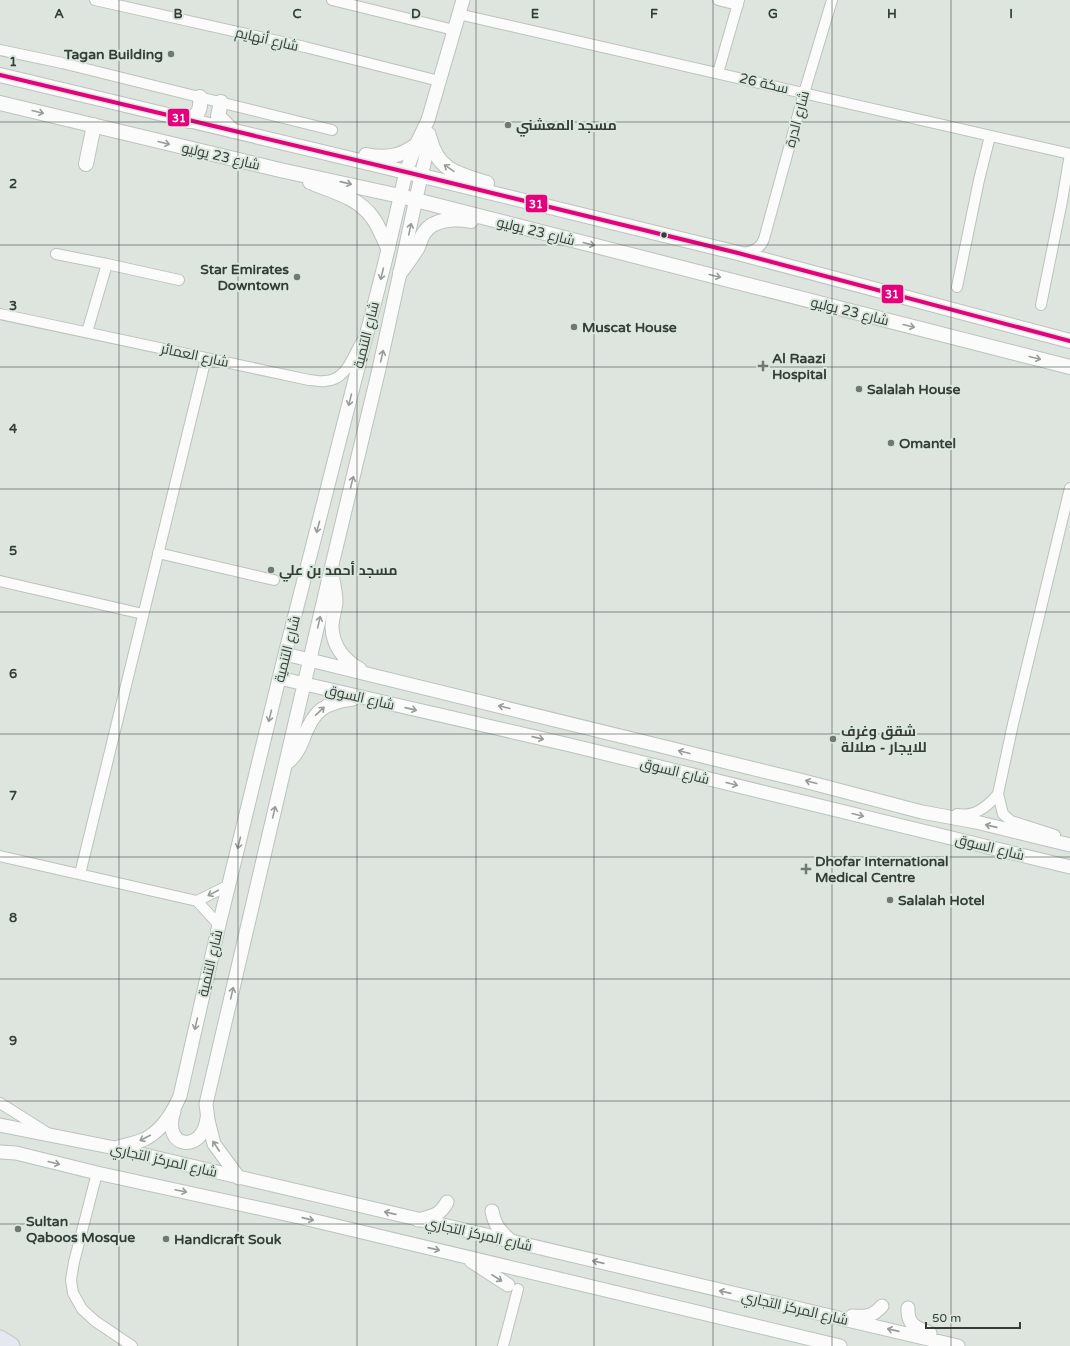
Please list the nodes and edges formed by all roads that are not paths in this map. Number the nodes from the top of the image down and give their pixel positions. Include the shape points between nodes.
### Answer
1 (95, 0) edge
2 (332, 0) edge
3 (463, 0) edge
4 (718, 0) edge
5 (832, 0) edge
6 (739, 3) edge
7 (364, 4) edge
8 (458, 14) junction
9 (454, 30) junction
10 (0, 50) edge
11 (718, 73) junction
12 (0, 75) edge
13 (439, 81) junction
14 (804, 92) junction
15 (200, 97) junction
16 (0, 102) edge
17 (221, 102) junction
18 (428, 120) junction
19 (189, 121) junction
20 (94, 125) junction
21 (332, 130) dead end
22 (234, 131) junction
23 (990, 136) junction
24 (430, 139) junction
25 (416, 145) junction
26 (314, 151) junction
27 (1070, 154) edge
28 (86, 164) dead end
29 (280, 170) junction
30 (406, 172) junction
31 (421, 176) junction
32 (400, 196) junction
33 (509, 197) junction
34 (416, 200) junction
35 (505, 223) junction
36 (764, 239) junction
37 (388, 248) junction
38 (738, 253) junction
39 (56, 254) dead end
40 (107, 264) junction
41 (781, 264) junction
42 (400, 274) junction
43 (179, 280) dead end
44 (957, 287) dead end
45 (1041, 305) dead end
46 (0, 314) edge
47 (87, 332) junction
48 (367, 333) junction
49 (1070, 341) edge
50 (206, 358) junction
51 (1067, 367) edge
52 (1070, 488) edge
53 (158, 553) junction
54 (331, 569) junction
55 (274, 580) dead end
56 (0, 581) edge
57 (143, 614) junction
58 (285, 654) junction
59 (310, 660) junction
60 (370, 675) junction
61 (279, 678) junction
62 (305, 685) junction
63 (360, 698) junction
64 (285, 766) junction
65 (998, 794) junction
66 (922, 812) junction
67 (1070, 839) edge
68 (1070, 845) edge
69 (0, 856) edge
70 (1070, 867) edge
71 (80, 874) junction
72 (229, 885) junction
73 (197, 901) junction
74 (219, 925) junction
75 (0, 1103) edge
76 (176, 1105) junction
77 (207, 1115) junction
78 (0, 1126) edge
79 (50, 1135) junction
80 (115, 1148) junction
81 (0, 1152) edge
82 (97, 1173) junction
83 (239, 1178) junction
84 (447, 1202) dead end
85 (492, 1211) dead end
86 (418, 1220) junction
87 (512, 1242) junction
88 (462, 1256) junction
89 (513, 1287) joint
90 (882, 1306) dead end
91 (908, 1308) dead end
92 (827, 1316) junction
93 (0, 1339) edge
94 (11, 1346) edge
95 (132, 1346) edge
96 (503, 1346) edge
97 (840, 1346) edge
98 (958, 1346) edge

1 - 13 street, شارع أنهايم via 305,47
2 - 7 street
3 - 8 street, شارع التنمية
4 - 6 street
5 - 14 street, شارع الدرة
6 - 11 street
7 - 9 street
8 - 9 street, شارع التنمية
8 - 11 street, سكة 26
9 - 13 street, شارع التنمية
10 - 15 street
11 - 14 street, سكة 26
12 - 19 main road, شارع 23 يوليو
13 - 18 street, شارع التنمية
14 - 23 street, سكة 26
14 - 36 street, شارع الدرة
15 - 17 street
15 - 19 main road via 197,115
16 -> 20 main road, شارع 23 يوليو
17 - 21 street
17 - 22 main road via 218,116
18 - 24 street, شارع التنمية
18 - 25 street, شارع التنمية
19 - 22 main road, شارع 23 يوليو
20 - 28 main road
20 -> 29 main road, شارع 23 يوليو
22 - 26 main road, شارع 23 يوليو
23 - 27 street, سكة 26
23 - 44 street
24 - 31 street, شارع التنمية
33 -> 24 main road via 500,188 454,172 447,167 436,156
25 - 26 main road via 404,154 394,156 371,156 336,148
25 - 30 street, شارع التنمية
26 - 30 main road, شارع 23 يوليو
27 - 45 street
29 -> 32 main road, شارع 23 يوليو
29 - 37 main road via 360,204 372,217
30 - 31 main road, شارع 23 يوليو
30 - 32 street, شارع التنمية
31 - 33 main road, شارع 23 يوليو
31 - 34 street, شارع التنمية
32 - 34 main road, شارع 23 يوليو
32 - 37 street, شارع التنمية
33 - 38 main road, شارع 23 يوليو
34 - 35 main road, شارع 23 يوليو
42 -> 34 street, شارع التنمية
35 - 42 main road via 495,225 450,219 436,224 425,232
35 -> 51 main road, شارع 23 يوليو
36 - 38 street via 756,249
36 - 41 street via 767,254
37 -> 48 street, شارع التنمية
38 - 41 main road, شارع 23 يوليو
39 - 40 street
40 - 43 street
40 - 47 street
41 - 49 main road, شارع 23 يوليو
54 -> 42 street, شارع التنمية
46 - 47 street, شارع العمائر
47 - 50 street, شارع العمائر
48 - 50 street, شارع العمائر via 345,373 338,378 325,381 309,380
48 -> 58 street, شارع التنمية
50 - 53 street
52 - 65 street
53 - 55 street
53 - 57 street
59 -> 54 street, شارع التنمية
54 - 60 street via 336,603 332,627 336,645 346,660
56 - 57 street
57 - 71 street
58 - 59 street, شارع السوق
58 - 61 street, شارع التنمية
59 - 60 street, شارع السوق
59 - 62 street, شارع التنمية
66 -> 60 street, شارع السوق
61 - 62 street, شارع السوق
61 -> 72 street, شارع التنمية
62 - 63 street, شارع السوق
62 - 64 street, شارع التنمية
64 -> 63 street via 296,754 310,723 321,709 337,701
63 -> 70 street, شارع السوق via 570,745
77 -> 64 street, شارع التنمية via 206,1104
65 - 66 street via 973,814
65 - 67 street via 1004,814 1011,821
68 -> 66 street, شارع السوق
69 - 71 street
71 - 73 street
72 -> 73 street
72 - 74 street, شارع التنمية
73 - 74 street
74 -> 76 street, شارع التنمية
75 - 79 street
76 - 77 street via 172,1118 172,1132 185,1143 201,1136 206,1126
76 -> 80 street, شارع التنمية via 159,1128 146,1139
83 -> 77 street, شارع التنمية via 214,1144
78 - 79 street, شارع المركز التجاري
79 - 80 street, شارع المركز التجاري
80 - 83 street, شارع المركز التجاري
81 -> 82 street, شارع المركز التجاري
82 -> 88 street, شارع المركز التجاري
82 - 95 street via 74,1262 71,1280 73,1293 82,1309 95,1322
86 -> 83 street, شارع المركز التجاري
84 - 86 street via 438,1214
85 - 87 street via 494,1222
86 - 87 street, شارع المركز التجاري
92 -> 87 street, شارع المركز التجاري
88 -> 89 street
88 - 97 street, شارع المركز التجاري
89 - 96 street
90 - 92 street via 869,1316
91 - 98 street via 907,1317 911,1323
98 -> 92 street, شارع المركز التجاري
93 - 94 highway

